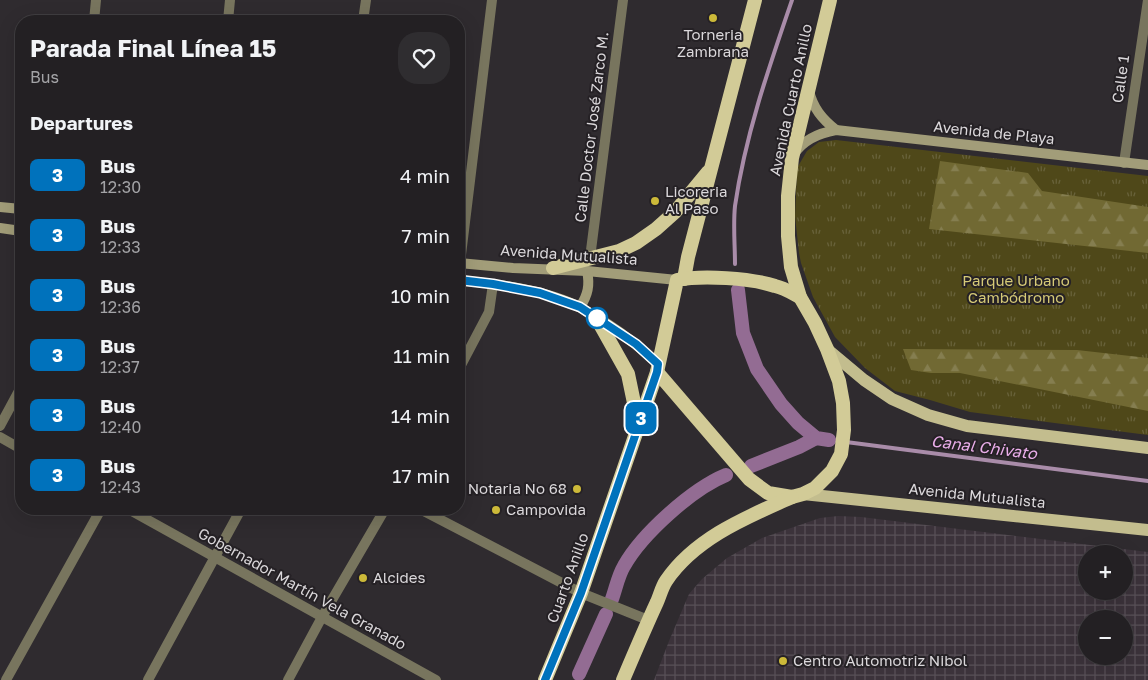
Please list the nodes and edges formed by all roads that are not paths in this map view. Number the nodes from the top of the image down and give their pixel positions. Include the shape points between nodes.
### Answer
1 (96, 0) edge
2 (230, 0) edge
3 (366, 0) edge
4 (492, 0) edge
5 (622, 0) edge
6 (755, 0) edge
7 (830, 0) edge
8 (1148, 0) edge
9 (95, 15) edge
10 (229, 15) edge
11 (364, 15) edge
12 (808, 87) junction
13 (836, 130) junction
14 (792, 158) junction
15 (1124, 162) junction
16 (1148, 165) edge
17 (712, 167) junction
18 (0, 207) edge
19 (15, 208) edge
20 (465, 215) edge
21 (0, 228) edge
22 (15, 230) edge
23 (465, 264) edge
24 (589, 264) junction
25 (553, 268) joint
26 (680, 280) junction
27 (465, 281) edge
28 (493, 284) junction
29 (800, 297) junction
30 (580, 307) junction
31 (596, 317) junction
32 (827, 349) junction
33 (465, 358) edge
34 (657, 368) junction
35 (15, 397) edge
36 (638, 425) junction
37 (0, 426) edge
38 (0, 437) edge
39 (15, 446) edge
40 (1148, 448) edge
41 (798, 495) junction
42 (97, 515) edge
43 (139, 515) edge
44 (238, 515) edge
45 (382, 515) edge
46 (432, 515) edge
47 (1148, 530) edge
48 (215, 557) junction
49 (581, 593) junction
50 (322, 617) junction
51 (648, 620) junction
52 (550, 679) edge
53 (6, 680) edge
54 (148, 680) edge
55 (288, 680) edge
56 (435, 680) edge
57 (623, 680) edge

1 - 9 street
2 - 10 street
3 - 11 street
4 - 20 street
5 - 24 street, Calle Doctor José Zarco M.
6 - 17 highway
7 - 12 highway, Avenida Cuarto Anillo
8 - 15 street, Calle 1
12 - 13 main road via 818,112
12 - 14 highway, Avenida Cuarto Anillo
13 - 14 main road, Avenida de Playa via 810,138
13 - 15 main road, Avenida de Playa
14 - 29 highway, Avenida Cuarto Anillo via 788,236 791,267
15 - 16 main road, Avenida de Playa
17 - 24 highway via 656,229 636,243
17 - 26 highway
18 - 19 main road
21 - 22 main road
23 - 25 main road, Avenida Mutualista
24 - 25 highway
24 - 26 main road, Avenida Mutualista
24 - 30 main road via 589,290
26 - 29 highway via 750,280
26 - 34 highway, Cuarto Anillo
27 - 28 main road
28 - 30 main road via 540,293
28 - 33 street via 489,312
29 - 32 highway, Avenida Cuarto Anillo
30 - 31 main road
31 - 34 main road via 636,344
31 - 36 highway via 628,374
32 - 40 main road via 892,399 928,416 967,426
32 - 41 highway, Avenida Cuarto Anillo via 839,381 843,404 841,454 824,480
34 - 36 highway, Cuarto Anillo
34 - 41 highway via 749,479 768,493
35 - 37 street
36 - 49 highway, Cuarto Anillo
38 - 39 street
41 - 47 main road, Avenida Mutualista
41 - 51 highway via 751,516 693,550 665,582
42 - 53 street
43 - 48 street, Gobernador Martín Vela Granado
44 - 48 street
45 - 50 street
46 - 49 street
48 - 50 street, Gobernador Martín Vela Granado
48 - 54 street
49 - 51 street
49 - 52 highway, Cuarto Anillo
50 - 55 street
50 - 56 street, Gobernador Martín Vela Granado
51 - 57 highway

